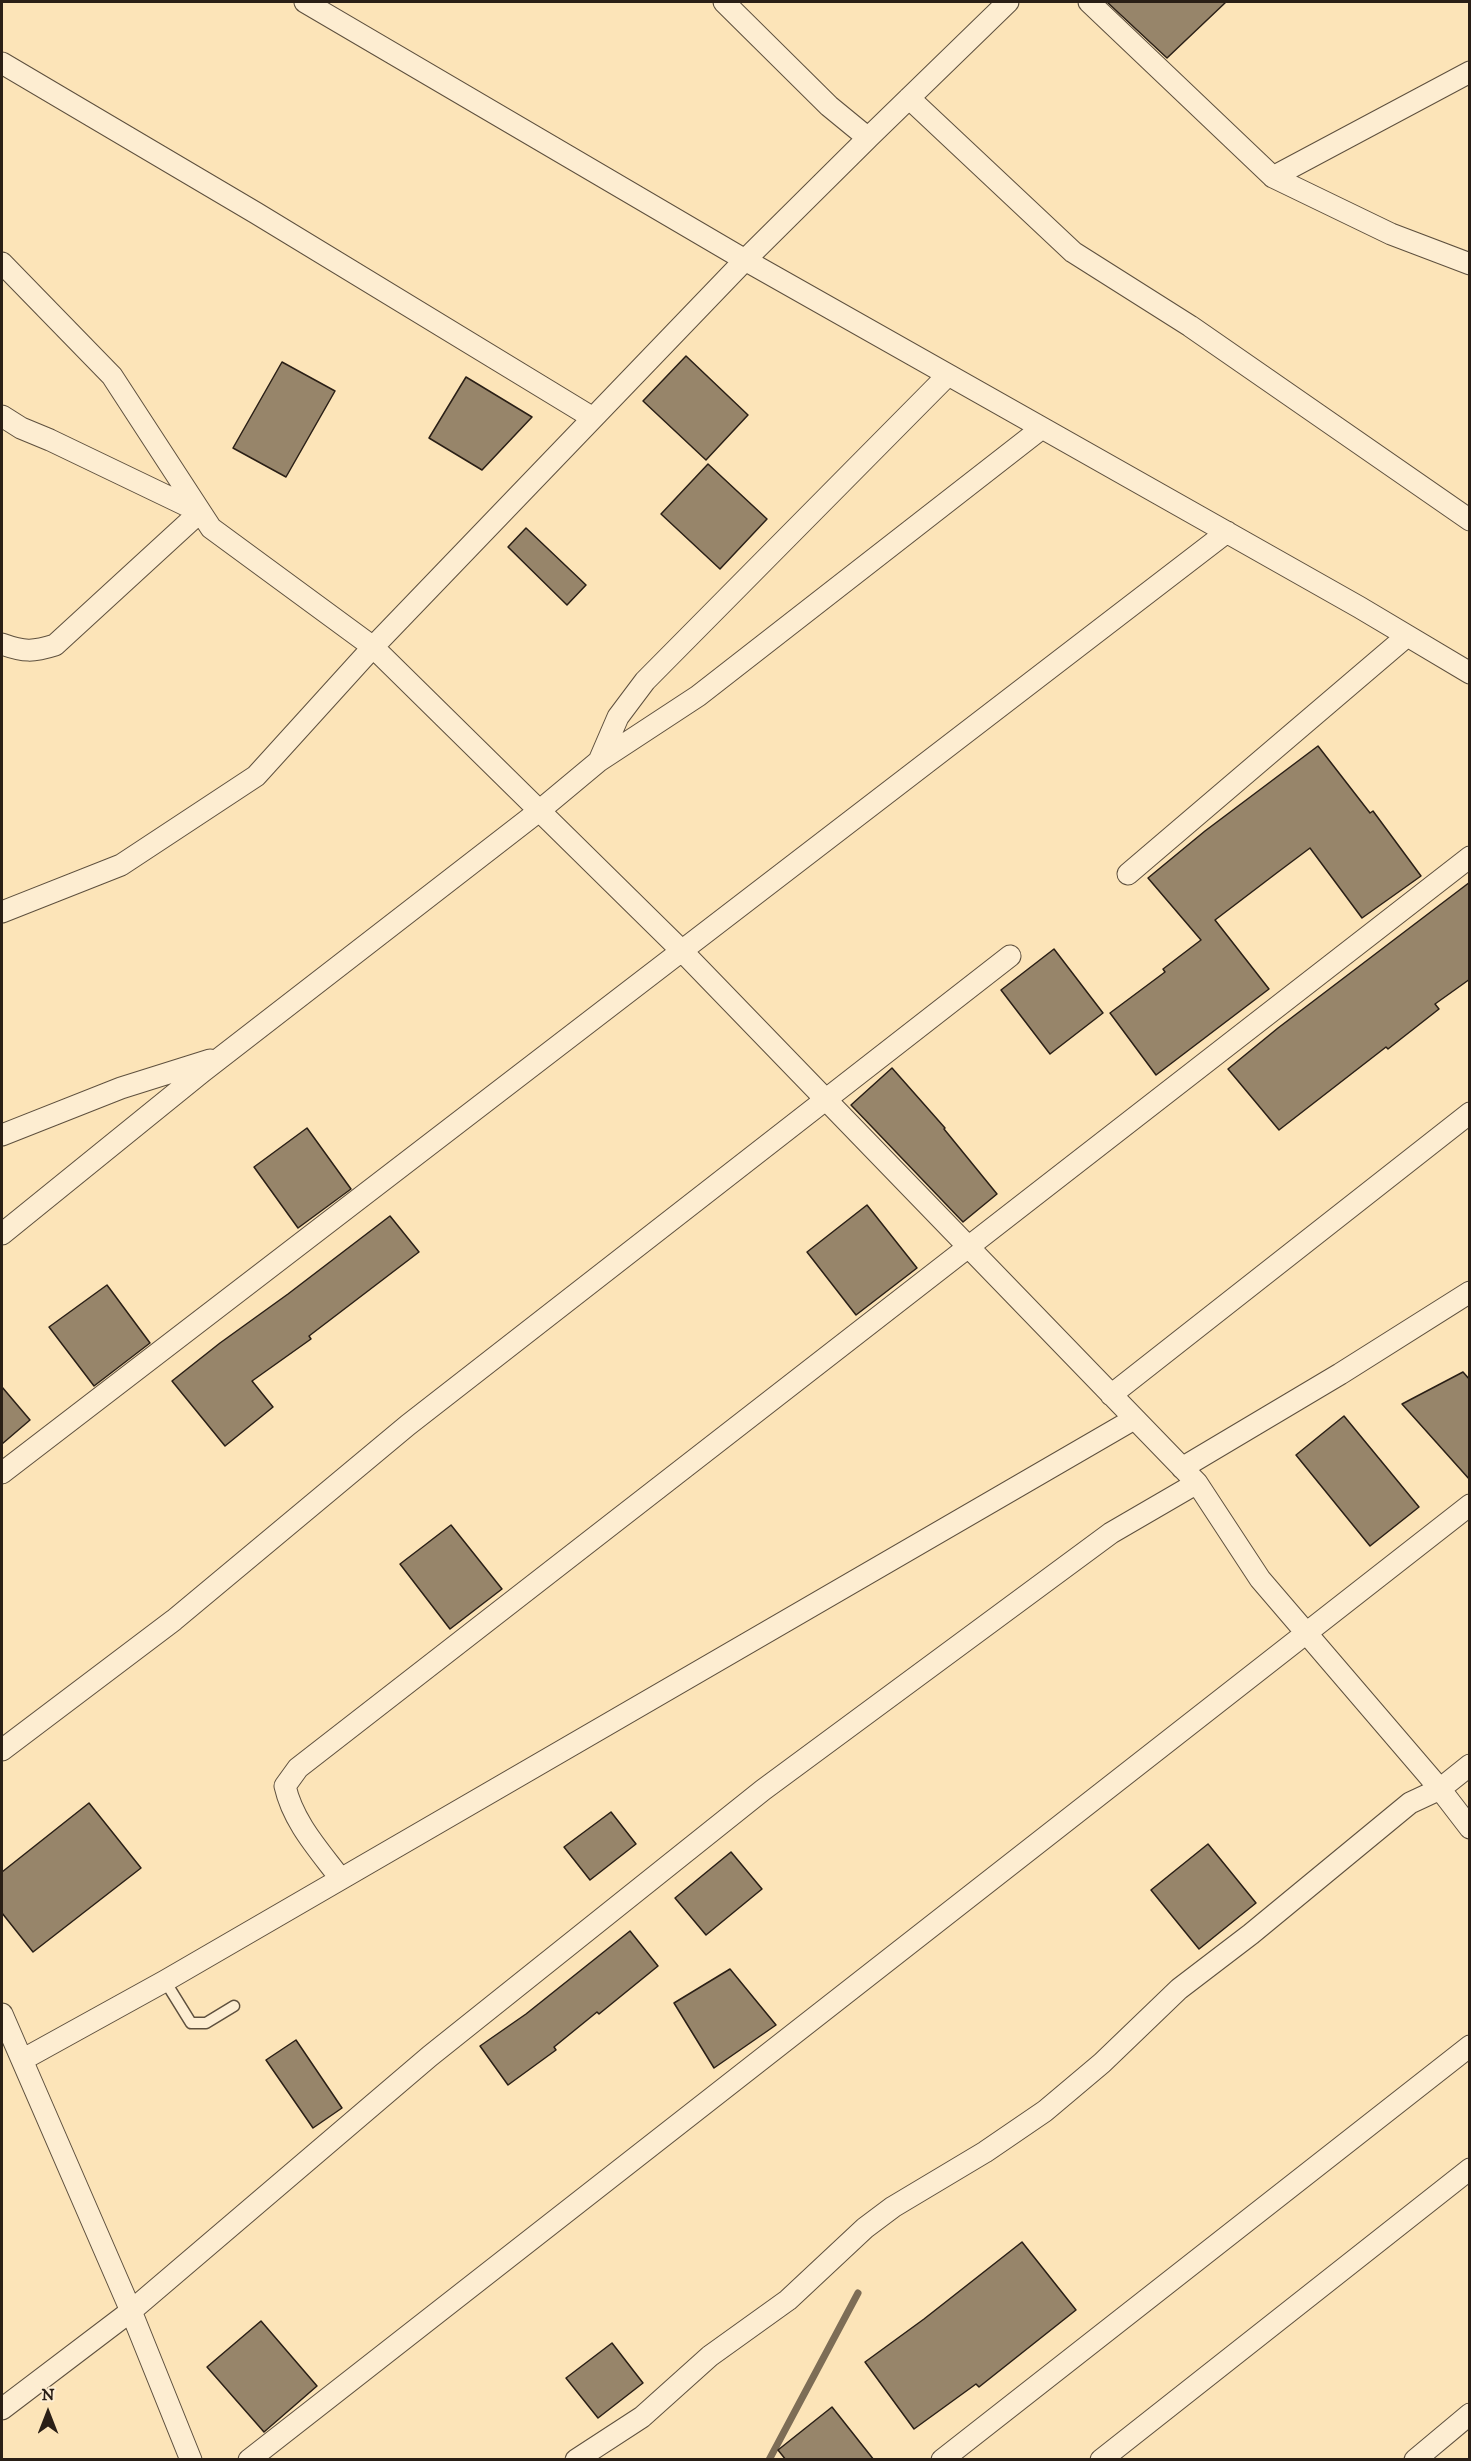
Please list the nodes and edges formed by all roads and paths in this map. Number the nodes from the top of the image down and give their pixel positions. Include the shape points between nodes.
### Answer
1 (305, 2) edge
2 (724, 2) edge
3 (1008, 2) edge
4 (1089, 2) edge
5 (2, 63) edge
6 (1470, 72) edge
7 (909, 98) junction
8 (868, 138) junction
9 (1273, 177) junction
10 (745, 260) junction
11 (2, 263) edge
12 (1470, 264) edge
13 (948, 375) junction
14 (2, 416) edge
15 (593, 418) junction
16 (1042, 428) junction
17 (200, 512) junction
18 (1470, 520) edge
19 (1227, 532) junction
20 (1407, 636) junction
21 (2, 644) edge
22 (373, 647) junction
23 (1470, 673) edge
24 (599, 761) junction
25 (539, 811) junction
26 (1470, 857) edge
27 (1128, 874) dead end
28 (2, 912) edge
29 (683, 952) junction
30 (1010, 956) dead end
31 (225, 1055) junction
32 (825, 1099) junction
33 (1470, 1113) edge
34 (2, 1135) edge
35 (2, 1234) edge
36 (969, 1248) junction
37 (1470, 1292) edge
38 (1111, 1395) junction
39 (1134, 1419) junction
40 (2, 1473) edge
41 (1190, 1476) junction
42 (1470, 1506) edge
43 (1307, 1634) junction
44 (2, 1750) edge
45 (1470, 1765) edge
46 (1440, 1789) junction
47 (1470, 1828) edge
48 (340, 1878) junction
49 (165, 1981) junction
50 (234, 2006) dead end
51 (2, 2014) edge
52 (1470, 2046) edge
53 (22, 2060) junction
54 (1470, 2169) edge
55 (131, 2311) junction
56 (2, 2409) edge
57 (1470, 2414) edge
58 (190, 2460) edge
59 (249, 2460) edge
60 (576, 2460) edge
61 (942, 2460) edge
62 (1101, 2460) edge
63 (1415, 2460) edge

1 - 10 street
2 - 8 street via 829,106
3 - 7 street
4 - 9 street
5 - 15 street
6 - 9 street
7 - 8 street
7 - 18 street via 1073,252 1190,326
8 - 10 street
9 - 12 street via 1391,234
10 - 13 street
10 - 15 street
11 - 17 street via 112,376
13 - 16 street
13 - 24 street via 645,681 618,717
14 - 17 street
15 - 22 street
16 - 19 street
16 - 24 street via 698,696
17 - 21 street via 55,645 35,652
17 - 22 street via 211,528
19 - 20 street
19 - 29 street
20 - 23 street
20 - 27 street
22 - 25 street
22 - 28 street via 256,776 121,865
24 - 25 street
25 - 29 street
25 - 31 street
26 - 36 street
29 - 32 street
29 - 40 street
30 - 32 street
31 - 34 street via 121,1088
31 - 35 street
32 - 36 street
32 - 44 street via 408,1425 174,1620
33 - 38 street
36 - 38 street
36 - 48 street via 298,1767 285,1786 289,1802
37 - 41 street
38 - 39 street
39 - 41 street
39 - 48 street
41 - 43 street via 1260,1579
41 - 55 street via 763,1790 429,2056
42 - 43 street
43 - 46 street
43 - 59 street
45 - 46 street
46 - 47 street
46 - 60 street via 1402,1809 1179,1989 1045,2111 893,2207 788,2300 710,2356 642,2417
48 - 49 street
49 - 50 lane via 191,2023 206,2023
49 - 53 street
51 - 53 street
52 - 61 street
53 - 55 street
54 - 62 street
55 - 56 street
55 - 58 street
57 - 63 street

